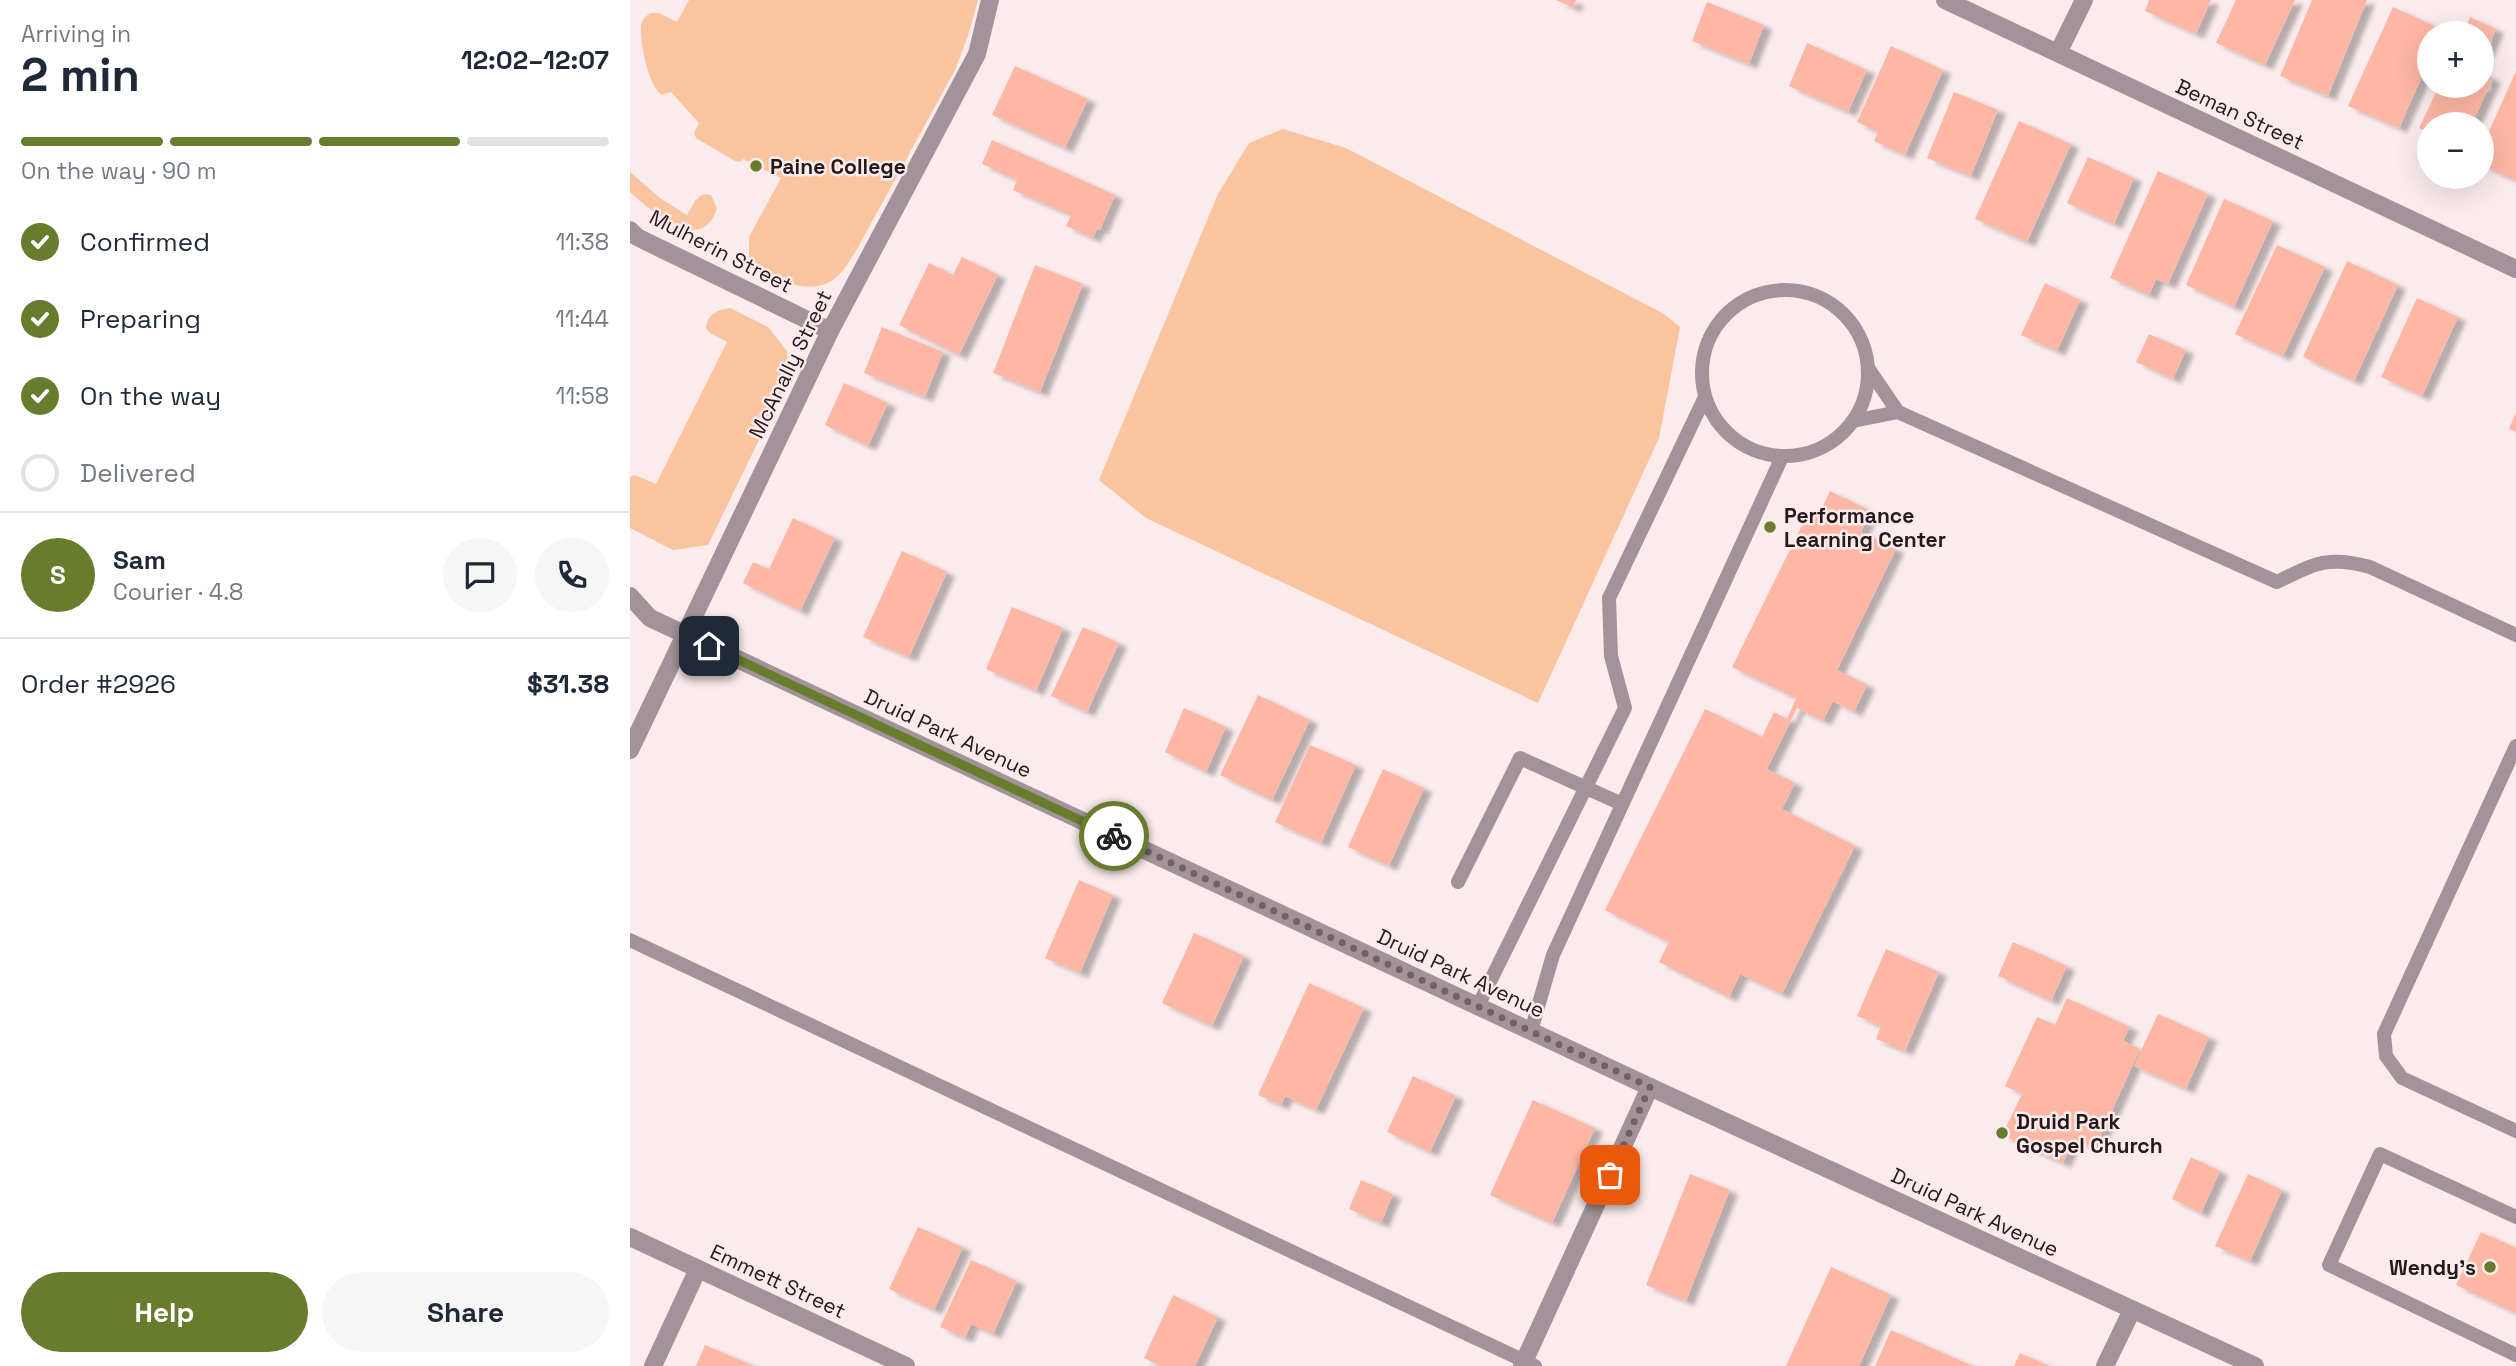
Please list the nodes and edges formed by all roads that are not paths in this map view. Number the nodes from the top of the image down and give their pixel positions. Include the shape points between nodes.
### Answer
1 (990, 0) edge
2 (1945, 0) edge
3 (2084, 0) edge
4 (2058, 53) junction
5 (630, 230) edge
6 (2516, 269) edge
7 (830, 331) junction
8 (1868, 368) junction
9 (1705, 397) junction
10 (1898, 412) junction
11 (1853, 421) junction
12 (1782, 457) junction
13 (630, 596) edge
14 (650, 618) junction
15 (630, 619) edge
16 (684, 634) junction
17 (2516, 635) edge
18 (2516, 746) edge
19 (630, 750) edge
20 (1585, 788) junction
21 (1622, 804) junction
22 (1458, 882) dead end
23 (630, 940) edge
24 (1478, 1006) junction
25 (1531, 1031) junction
26 (1650, 1087) junction
27 (2516, 1131) edge
28 (2516, 1217) edge
29 (630, 1237) edge
30 (698, 1269) junction
31 (2132, 1310) junction
32 (2516, 1356) edge
33 (1527, 1364) edge
34 (653, 1366) edge
35 (906, 1366) edge
36 (2105, 1366) edge
37 (2255, 1366) edge

1 - 7 street, McAnally Street via 977,54
2 - 4 street, Beman Street
3 - 4 street
4 - 6 street, Beman Street
5 - 7 street, Mulherin Street
7 - 16 street, McAnally Street
8 - 9 lane via 1863,341 1848,317 1827,300 1800,290 1773,290 1746,298 1724,315 1708,338 1701,364
8 - 10 lane
8 - 11 lane via 1865,396
9 - 12 lane via 1731,438 1755,452
9 - 20 lane via 1609,598 1611,656 1625,708
10 - 11 lane
10 - 17 lane via 2277,582 2321,562 2348,561
11 - 12 lane via 1834,440 1810,453
12 - 21 lane
13 - 14 street, Druid Park Avenue
14 - 15 street, Druid Park Avenue
14 - 16 street, Druid Park Avenue
16 - 19 street, McAnally Street
16 - 24 street, Druid Park Avenue
18 - 27 lane via 2384,1034 2386,1056 2402,1077
20 - 21 lane
20 - 22 lane via 1520,758
20 - 24 lane
21 - 25 lane via 1553,955
23 - 33 lane
24 - 25 street, Druid Park Avenue
25 - 26 street, Druid Park Avenue
26 - 31 street, Druid Park Avenue
26 - 33 street
28 - 32 lane via 2380,1154 2329,1265
29 - 30 street, Emmett Street
30 - 34 street
30 - 35 street, Emmett Street
31 - 36 street
31 - 37 street, Druid Park Avenue

